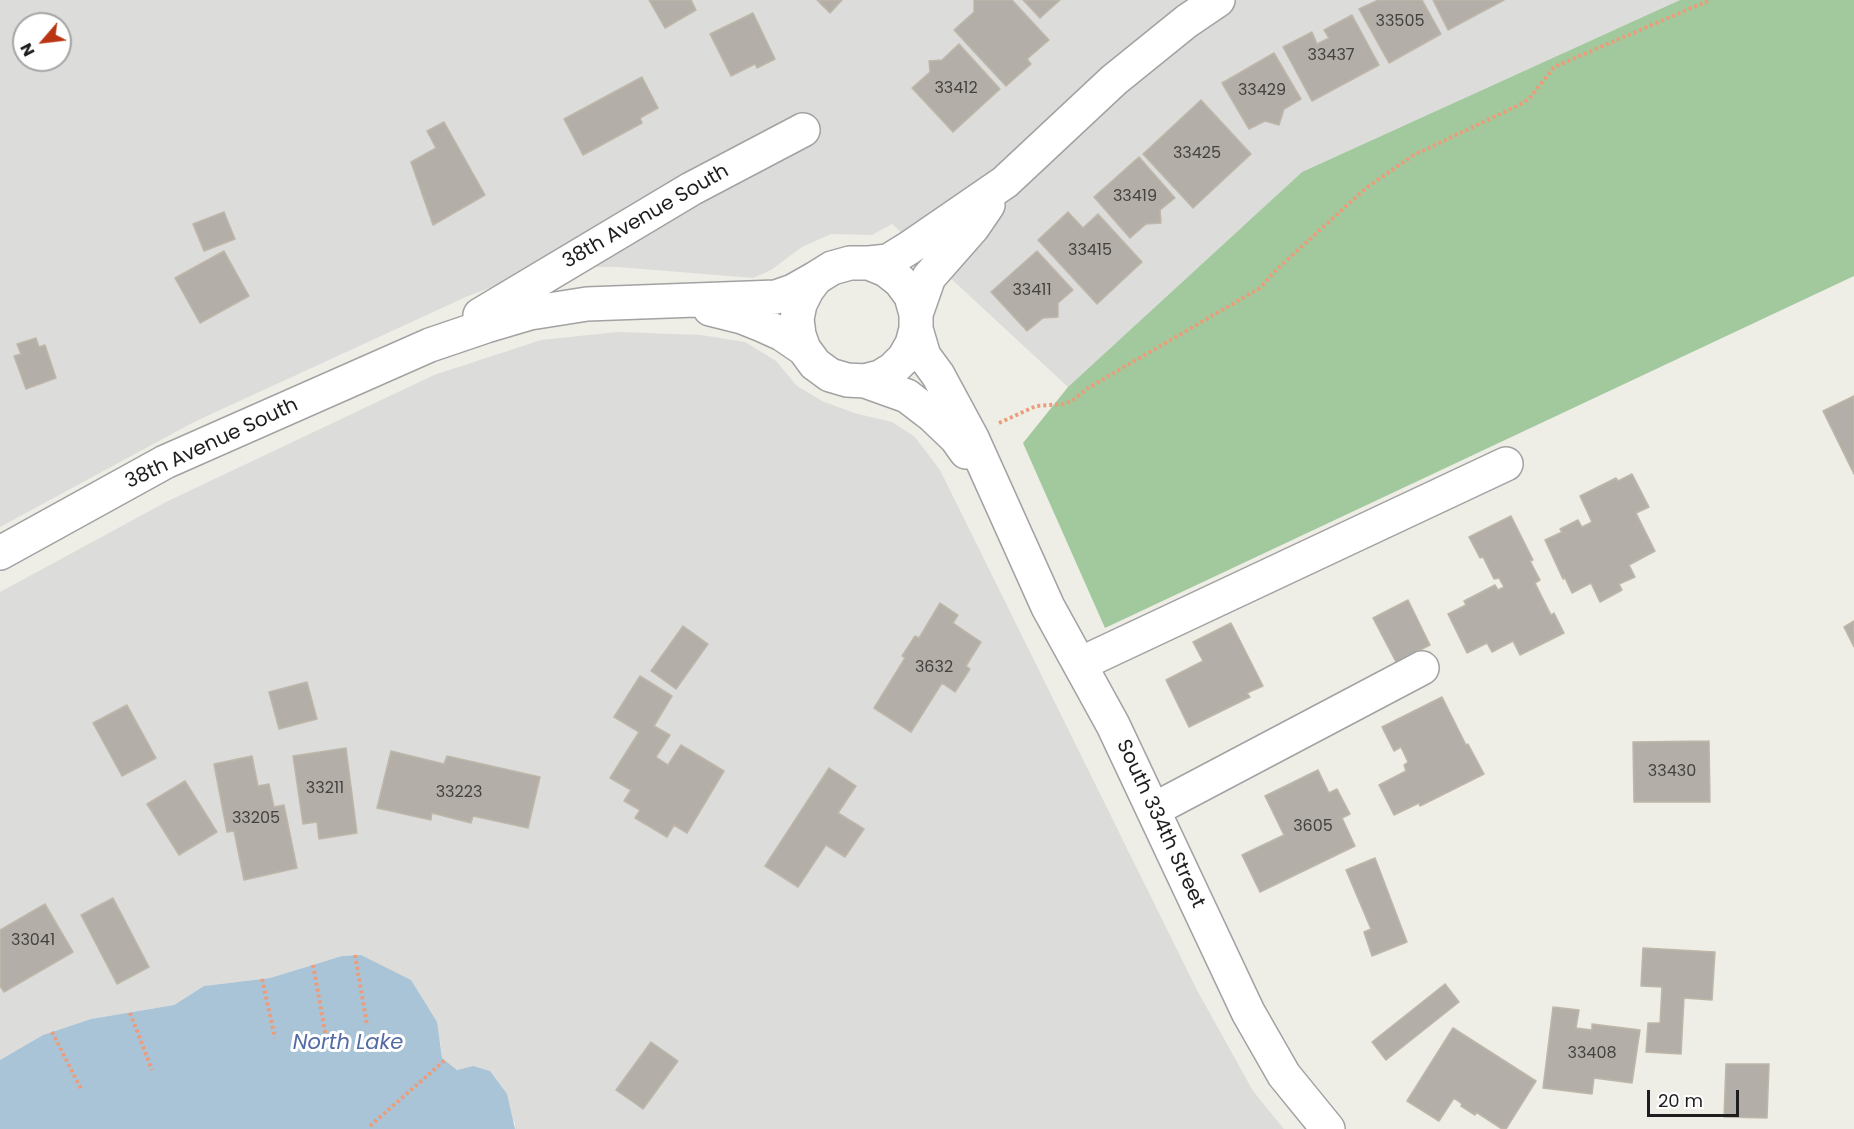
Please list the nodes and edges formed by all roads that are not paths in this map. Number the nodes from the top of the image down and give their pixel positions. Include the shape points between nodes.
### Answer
1 (1218, 0) edge
2 (803, 130) dead end
3 (1005, 182) junction
4 (869, 263) junction
5 (816, 278) junction
6 (679, 300) junction
7 (916, 322) junction
8 (430, 345) junction
9 (804, 349) junction
10 (865, 381) junction
11 (1506, 464) dead end
12 (1004, 511) junction
13 (0, 553) edge
14 (1080, 664) junction
15 (1422, 668) dead end
16 (1154, 810) junction
17 (1328, 1129) edge

1 - 3 street via 1114,80
2 - 8 street, 38th Avenue South via 691,189
3 - 4 street via 888,261
3 - 7 street via 929,277
4 - 5 street via 832,268
4 - 7 street via 900,281 911,296
5 - 6 street, 38th Avenue South via 776,297
5 - 9 street via 800,304 797,320
6 - 8 street, 38th Avenue South via 587,304 530,313
6 - 9 street via 742,317 782,334
7 - 10 street via 908,351 893,369
7 - 12 street, South 334th Street via 924,356 972,438
8 - 13 street, 38th Avenue South via 165,462
9 - 10 street via 830,375
10 - 12 street, South 334th Street via 907,396 933,416 956,438
11 - 14 street
12 - 14 street, South 334th Street via 1048,607
14 - 16 street, South 334th Street
15 - 16 street
16 - 17 street, South 334th Street via 1248,1012 1284,1076

